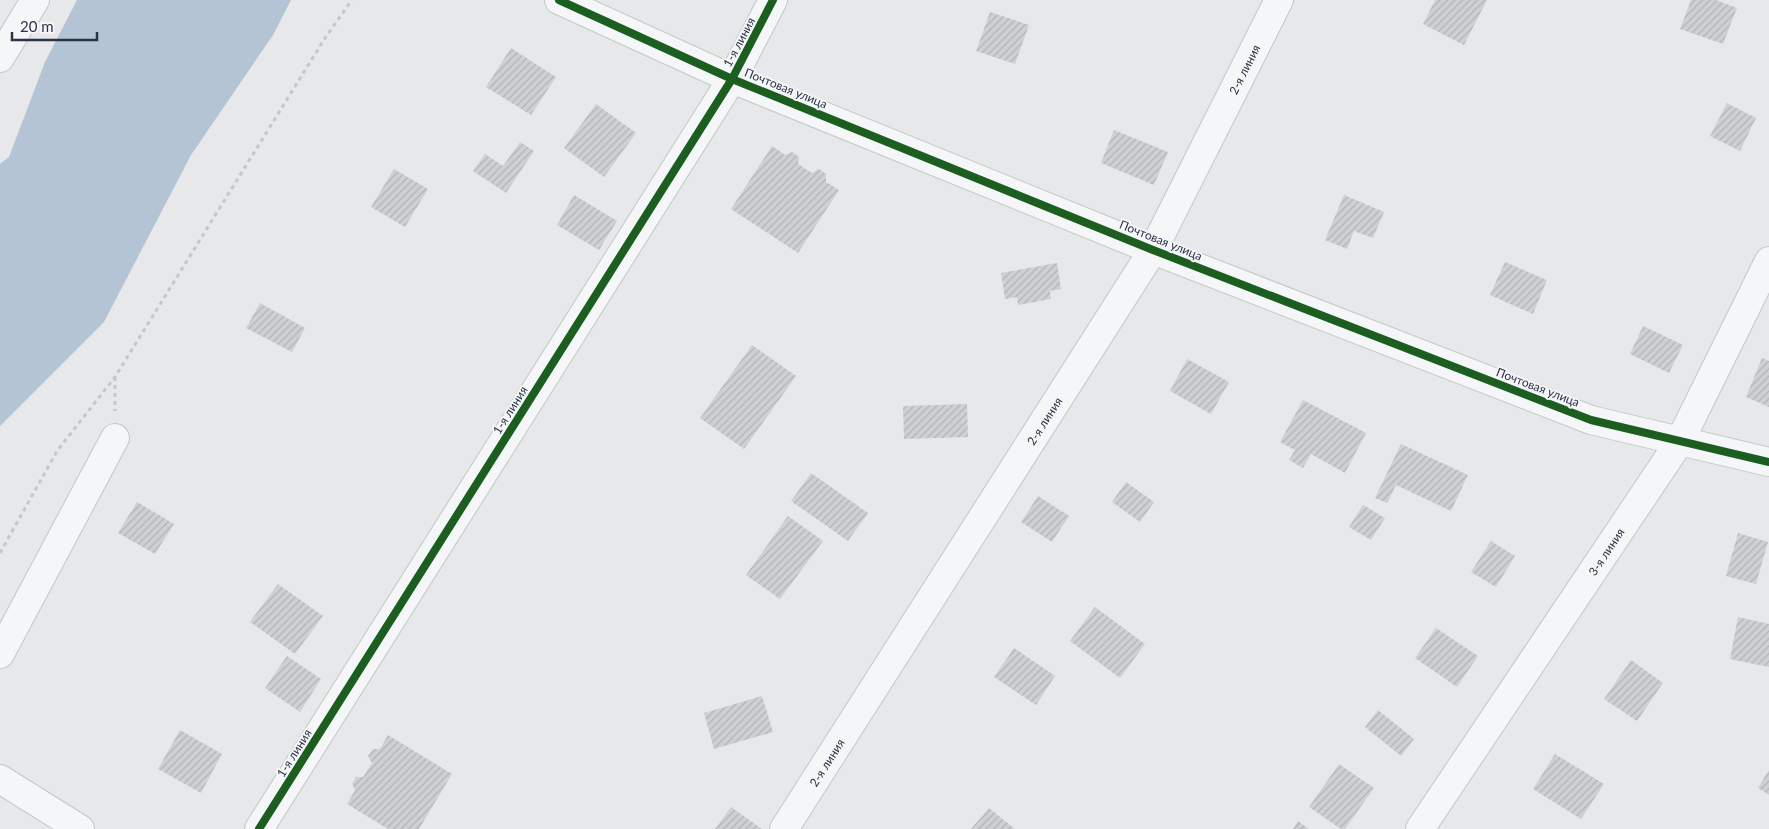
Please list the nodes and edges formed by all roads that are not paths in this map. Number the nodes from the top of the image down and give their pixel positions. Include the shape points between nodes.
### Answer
1 (35, 0) edge
2 (559, 0) edge
3 (774, 0) edge
4 (1279, 0) edge
5 (0, 58) edge
6 (732, 79) junction
7 (1153, 250) junction
8 (1769, 261) edge
9 (115, 438) road end
10 (1680, 441) junction
11 (1769, 462) edge
12 (0, 654) edge
13 (0, 779) edge
14 (80, 829) edge
15 (259, 829) edge
16 (784, 829) edge
17 (1420, 829) edge

1 - 5 street
2 - 6 street, Почтовая улица
3 - 6 street, 1-я линия
4 - 7 street, 2-я линия
6 - 7 street, Почтовая улица
6 - 15 street, 1-я линия
7 - 10 street, Почтовая улица via 1591,420
7 - 16 street, 2-я линия
8 - 10 street, 3-я линия
9 - 12 street
10 - 11 street, Почтовая улица
10 - 17 street, 3-я линия
13 - 14 street

